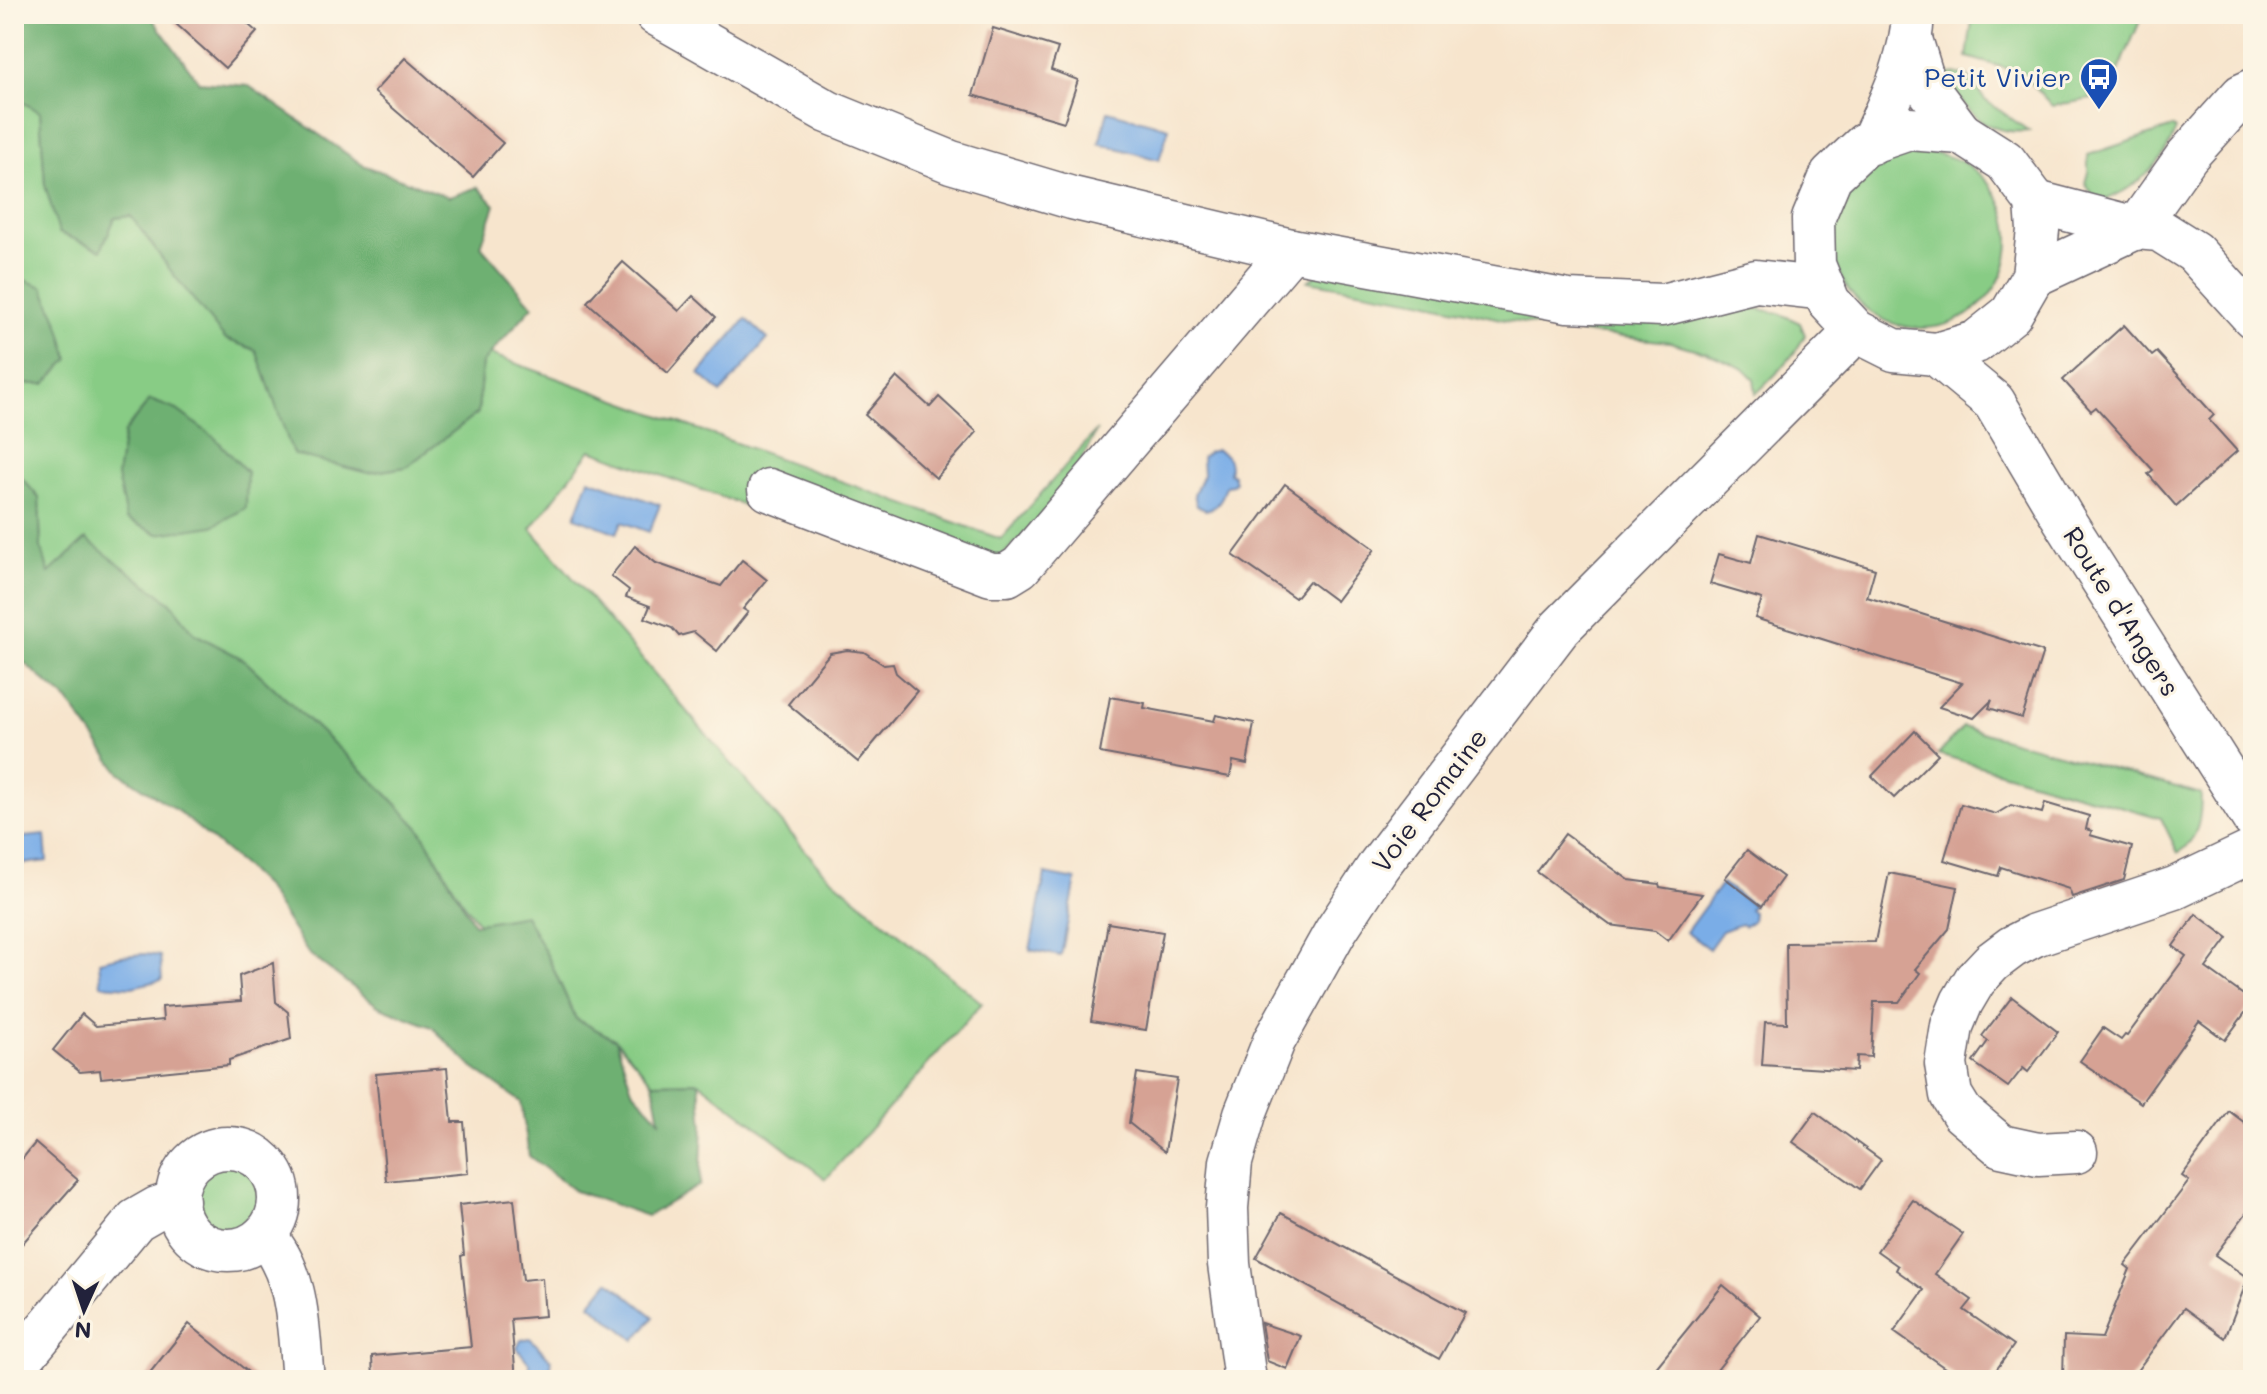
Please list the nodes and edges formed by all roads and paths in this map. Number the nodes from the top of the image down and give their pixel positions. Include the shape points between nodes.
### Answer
1 (656, 14) edge
2 (1912, 26) edge
3 (2248, 93) edge
4 (1961, 133) junction
5 (1871, 143) junction
6 (2036, 202) junction
7 (2136, 228) junction
8 (1813, 237) junction
9 (1291, 250) junction
10 (2033, 276) junction
11 (1756, 281) junction
12 (1824, 289) junction
13 (2253, 317) edge
14 (1998, 325) junction
15 (1856, 331) junction
16 (1936, 354) junction
17 (1994, 402) junction
18 (769, 490) dead end
19 (2253, 818) edge
20 (2253, 851) edge
21 (2076, 1152) dead end
22 (178, 1201) junction
23 (264, 1235) junction
24 (14, 1368) edge
25 (303, 1380) edge
26 (1245, 1380) edge

1 - 9 street via 828,112 951,162 1072,198
2 - 4 street via 1925,85
2 - 5 street via 1898,84
3 - 7 street via 2187,156
4 - 5 street via 1909,129
4 - 6 street via 2005,161
5 - 8 street via 1831,176 1813,219
6 - 7 street
6 - 10 street
7 - 10 street
7 - 13 street via 2159,230 2194,252
8 - 11 street
8 - 12 street via 1814,265
9 - 11 street via 1568,301 1662,305
9 - 18 street via 1020,567 1007,575 991,575
10 - 14 street via 2011,314
11 - 12 street
12 - 15 street
14 - 16 street via 1976,342
14 - 17 street
15 - 16 street via 1894,350
15 - 26 street, Voie Romaine via 1560,628 1379,865 1335,932 1274,1041 1231,1162 1229,1264
16 - 17 street, Route d'Angers
17 - 19 street, Route d'Angers
20 - 21 street via 2175,888 2035,935 1992,962 1962,1002 1946,1064 1951,1095 1962,1113 2001,1146 2038,1154
22 - 23 street via 189,1230 215,1248 247,1246
22 - 23 street via 186,1171 201,1156 231,1148 252,1153 278,1185 279,1207
22 - 24 street via 136,1220
23 - 25 street via 281,1257 294,1293

